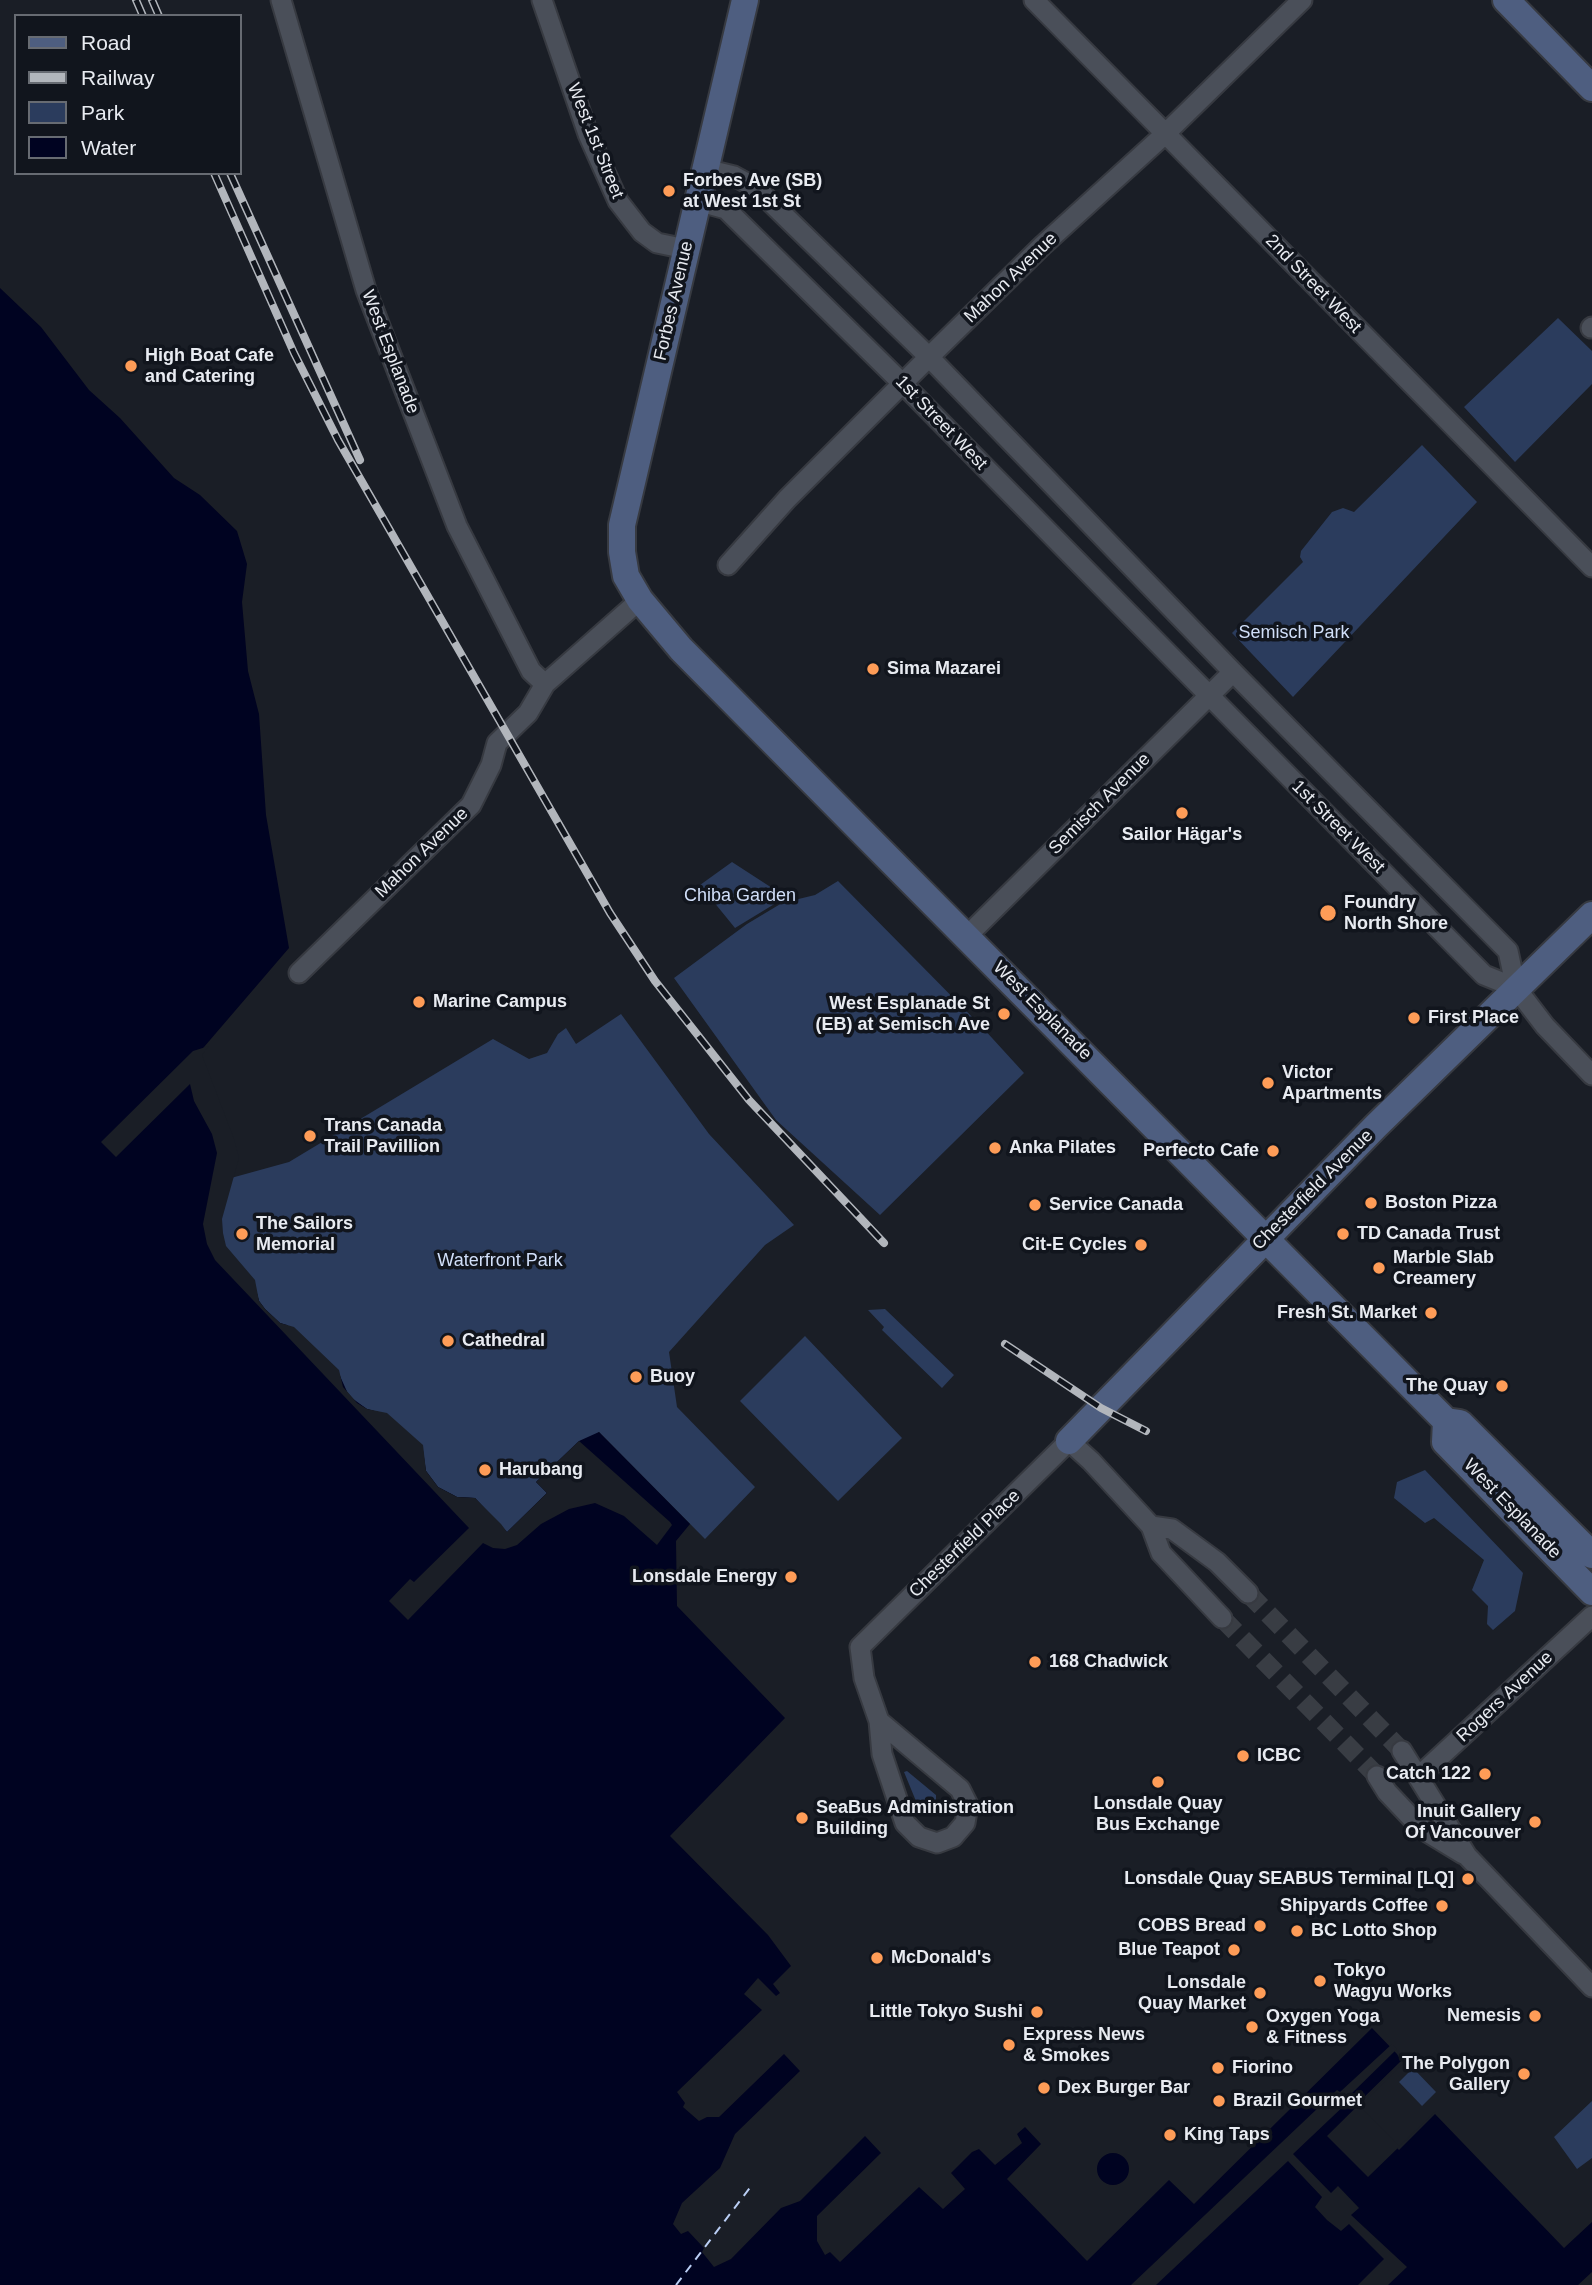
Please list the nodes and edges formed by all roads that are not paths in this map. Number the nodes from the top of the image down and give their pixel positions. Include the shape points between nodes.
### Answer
1 (281, 0) edge
2 (542, 0) edge
3 (745, 0) edge
4 (1034, 0) edge
5 (1302, 0) edge
6 (1506, 0) edge
7 (1592, 88) edge
8 (1165, 134) junction
9 (705, 169) junction
10 (697, 201) junction
11 (686, 249) junction
12 (929, 357) junction
13 (903, 384) junction
14 (728, 565) dead end
15 (1592, 567) edge
16 (640, 600) junction
17 (1233, 672) junction
18 (545, 684) junction
19 (1209, 696) junction
20 (1592, 915) edge
21 (967, 936) junction
22 (299, 973) dead end
23 (1516, 988) junction
24 (1592, 1075) edge
25 (1266, 1238) junction
26 (1446, 1421) junction
27 (1069, 1441) junction
28 (1151, 1526) junction
29 (1592, 1555) edge
30 (1592, 1592) edge
31 (1248, 1593) tunnel mouth
32 (1592, 1616) edge
33 (1222, 1618) tunnel mouth
34 (879, 1721) junction
35 (1402, 1751) tunnel mouth
36 (1418, 1777) junction
37 (1468, 1856) junction
38 (1592, 1987) edge

1 - 18 street, West Esplanade via 375,315 457,526 531,671
2 - 11 street, West 1st Street via 588,134 618,201 642,232 657,243
3 - 9 main road, Forbes Avenue
4 - 8 street, 2nd Street West
5 - 8 street, Mahon Avenue
6 - 7 main road
8 - 12 street, Mahon Avenue
8 - 15 street, 2nd Street West
9 - 10 main road, Forbes Avenue
9 - 12 street via 734,176 756,188
10 - 11 main road, Forbes Avenue
10 - 13 street, 1st Street West via 726,209
11 - 16 main road, Forbes Avenue via 622,525 626,576
12 - 13 street, Mahon Avenue
12 - 17 street, 1st Street West
13 - 14 street, Mahon Avenue
13 - 19 street, 1st Street West
16 - 18 street, Mahon Avenue
16 - 21 main road, West Esplanade via 681,649
17 - 19 street, Semisch Avenue
17 - 23 street, 1st Street West via 1508,951
18 - 22 street, Mahon Avenue via 527,713 497,743 471,805
19 - 21 street, Semisch Avenue
19 - 23 street, 1st Street West via 1484,975
20 - 23 main road, Chesterfield Avenue
21 - 25 main road, West Esplanade
23 - 24 street
23 - 25 main road, Chesterfield Avenue
25 - 26 main road, West Esplanade
25 - 27 main road, Chesterfield Avenue
26 - 29 main road, West Esplanade via 1460,1423
26 - 30 main road, West Esplanade via 1446,1442
27 - 28 street
27 - 34 street, Chesterfield Place via 860,1647 864,1678
28 - 31 street via 1172,1529 1217,1562
28 - 33 street via 1161,1553
32 - 36 street, Rogers Avenue
34 - 34 street via 882,1754 905,1823 919,1837 937,1843 953,1837 965,1823 968,1805 960,1788
35 - 36 street
36 - 37 street
36 - 37 street via 1398,1781 1377,1776 1422,1829
37 - 38 street

